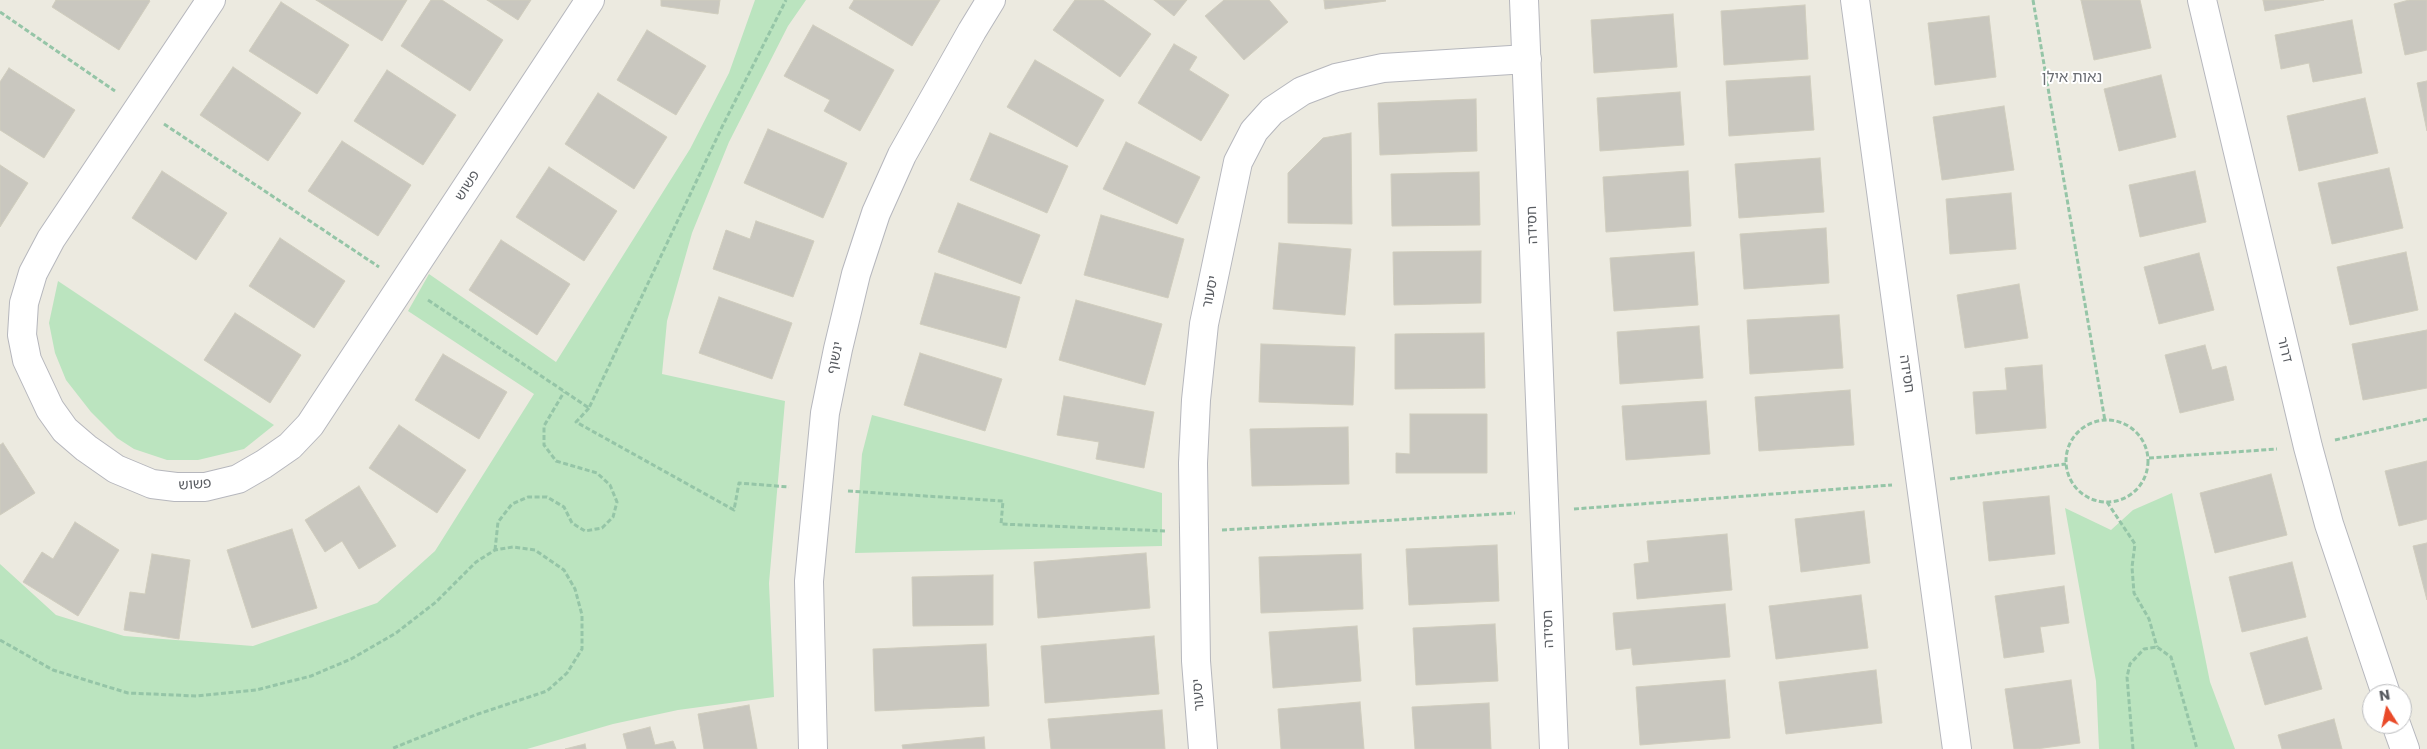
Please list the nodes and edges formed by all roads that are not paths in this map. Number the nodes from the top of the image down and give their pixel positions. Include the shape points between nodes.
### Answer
1 (212, 0) edge
2 (590, 0) edge
3 (991, 0) edge
4 (1524, 0) edge
5 (1855, 0) edge
6 (2202, 0) edge
7 (1527, 59) junction
8 (2383, 684) edge
9 (2400, 734) edge
10 (813, 749) edge
11 (1203, 749) edge
12 (1554, 749) edge
13 (1957, 749) edge
14 (2405, 749) edge

1 - 2 street, פשוש via 51,239 33,273 24,303 22,335 27,360 50,409 65,430 116,469 152,484 176,487 205,486 238,479 290,446 310,425
3 - 10 street, ינשוף via 902,156 876,213 856,274 838,349 825,413 809,581
4 - 7 street, חסידה
5 - 13 street, חסידה
6 - 8 street, דרור via 2308,447 2329,524
7 - 11 street, יסעור via 1382,68 1336,78 1302,91 1272,111 1254,131 1238,162 1204,324 1192,463 1196,661
7 - 12 street, חסידה
9 - 14 street

